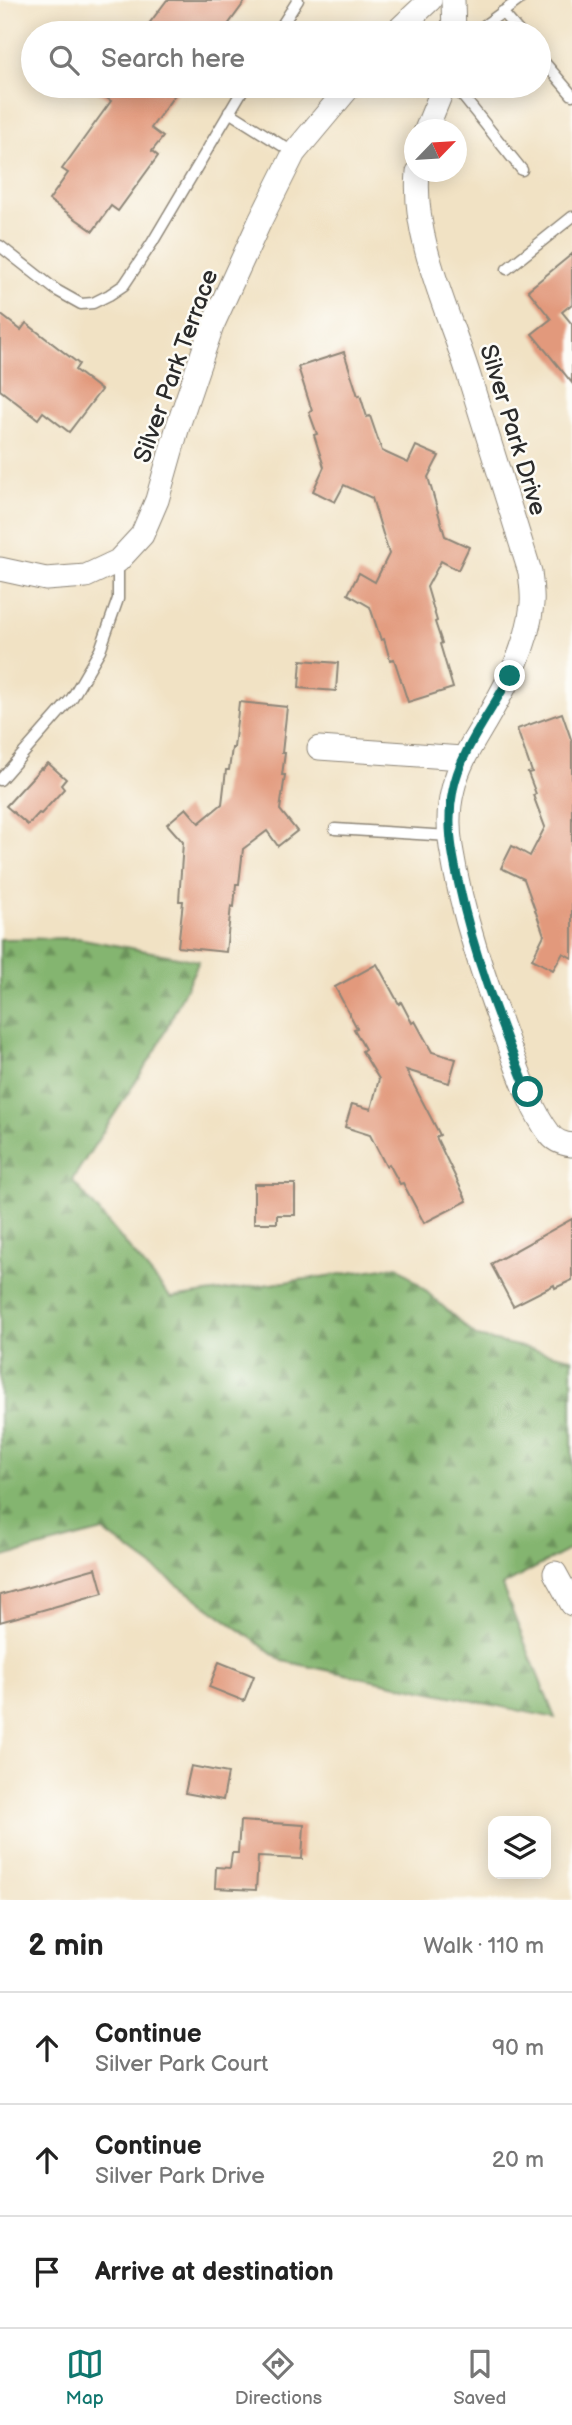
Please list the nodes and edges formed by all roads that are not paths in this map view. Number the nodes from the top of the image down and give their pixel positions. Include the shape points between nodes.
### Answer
1 (298, 0) edge
2 (430, 0) edge
3 (453, 0) edge
4 (519, 0) edge
5 (502, 12) junction
6 (285, 21) edge
7 (408, 21) edge
8 (454, 21) edge
9 (490, 21) edge
10 (510, 21) edge
11 (551, 70) edge
12 (572, 95) edge
13 (238, 98) edge
14 (340, 98) edge
15 (439, 98) edge
16 (464, 98) edge
17 (229, 112) junction
18 (430, 119) edge
19 (294, 153) junction
20 (522, 170) dead end
21 (417, 182) edge
22 (572, 217) edge
23 (0, 246) edge
24 (507, 269) dead end
25 (118, 561) junction
26 (0, 569) edge
27 (319, 748) dead end
28 (462, 758) junction
29 (0, 780) edge
30 (334, 829) dead end
31 (450, 836) junction
32 (572, 1145) edge
33 (555, 1573) dead end
34 (572, 1604) edge

1 - 6 lane
2 - 7 street
3 - 8 street
4 - 5 lane
5 - 9 lane
5 - 10 lane
11 - 12 lane
13 - 17 lane
14 - 19 street, Silver Park Terrace
15 - 18 street
16 - 20 lane
17 - 19 lane
17 - 23 lane via 152,243 124,285 110,295 81,304
19 - 25 street, Silver Park Terrace via 212,326 142,535
21 - 28 street, Silver Park Drive via 425,244 530,572 532,603 519,656
22 - 24 lane
25 - 26 street, Silver Park Terrace via 86,576 46,579
25 - 29 lane via 118,599 100,650 72,698
27 - 28 street
28 - 31 street, Silver Park Drive via 453,789
30 - 31 lane
31 - 32 street, Silver Park Drive via 481,970 514,1059 551,1136
33 - 34 street

